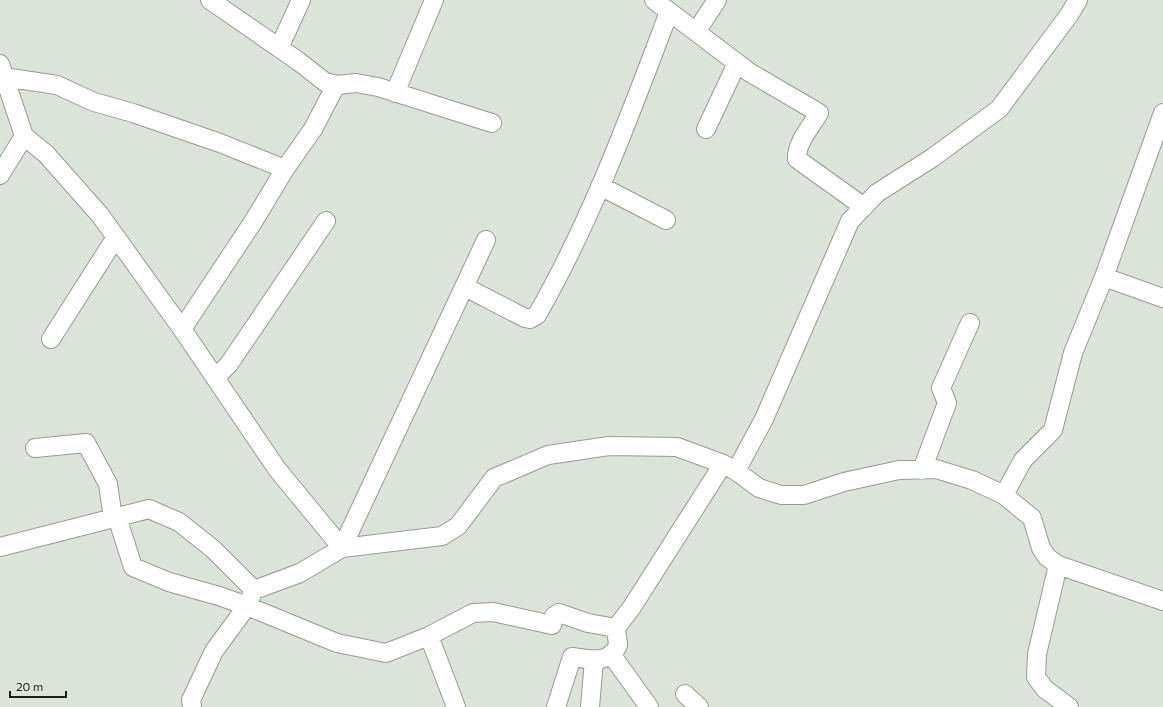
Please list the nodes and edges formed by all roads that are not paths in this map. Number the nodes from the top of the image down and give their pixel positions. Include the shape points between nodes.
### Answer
1 (210, 0) edge
2 (301, 0) edge
3 (434, 0) edge
4 (717, 0) edge
5 (1078, 0) edge
6 (659, 4) edge
7 (696, 32) junction
8 (279, 48) junction
9 (737, 63) junction
10 (3, 82) edge
11 (336, 85) junction
12 (395, 92) junction
13 (1163, 113) edge
14 (492, 122) dead end
15 (706, 129) dead end
16 (24, 136) junction
17 (285, 169) junction
18 (0, 175) edge
19 (600, 186) junction
20 (864, 207) junction
21 (666, 220) dead end
22 (326, 221) dead end
23 (116, 237) junction
24 (486, 240) dead end
25 (1104, 277) junction
26 (464, 287) junction
27 (1163, 298) edge
28 (970, 323) dead end
29 (182, 329) junction
30 (51, 339) dead end
31 (215, 378) junction
32 (34, 448) dead end
33 (730, 467) junction
34 (922, 470) junction
35 (1004, 495) junction
36 (115, 518) junction
37 (0, 547) edge
38 (342, 548) junction
39 (1058, 565) junction
40 (250, 598) junction
41 (1163, 601) edge
42 (616, 628) junction
43 (429, 636) junction
44 (611, 654) junction
45 (594, 660) junction
46 (685, 694) dead end
47 (192, 707) edge
48 (456, 707) edge
49 (556, 707) edge
50 (590, 707) edge
51 (648, 707) edge
52 (699, 707) edge
53 (1069, 707) edge

1 - 8 street
2 - 8 street
3 - 12 street
4 - 7 street
5 - 20 street via 998,109 932,158 876,193
6 - 7 street
6 - 19 street
7 - 9 street
8 - 11 street via 325,82
9 - 15 street
9 - 20 street via 819,113 800,144 796,153 797,159
10 - 16 street
10 - 17 street via 57,85 94,102 220,143
11 - 12 street via 356,83
11 - 17 street via 313,129
12 - 14 street
13 - 25 street
16 - 18 street
16 - 23 street via 46,154
17 - 29 street
19 - 21 street
19 - 26 street via 563,270 537,315 530,319 525,318
20 - 33 street via 850,221 764,419
22 - 31 street via 229,364
23 - 29 street
23 - 30 street
24 - 26 street
25 - 27 street
25 - 35 street via 1073,354 1053,430 1023,460
26 - 38 street
28 - 34 street via 941,388 947,403
29 - 31 street
31 - 38 street via 277,469
32 - 36 street via 86,442 108,484
33 - 34 street via 759,488 781,495 804,495 844,482 899,470
33 - 38 street via 677,447 609,446 548,455 494,478 458,526 442,536
33 - 42 street
34 - 35 street via 936,469 972,480
35 - 39 street via 1032,518 1041,548 1047,557
36 - 37 street
36 - 40 street via 149,509 179,522 213,548
36 - 40 street via 133,567 169,582 219,596
38 - 40 street
39 - 41 street
39 - 53 street via 1037,654 1036,677 1045,689
40 - 43 street via 337,643 386,653
40 - 47 street via 214,651 191,700
42 - 43 street via 588,624 559,613 554,616 552,624 493,612 473,613
42 - 44 street via 618,645
43 - 48 street
44 - 45 street
44 - 51 street
45 - 49 street via 572,657
45 - 50 street
46 - 52 street

